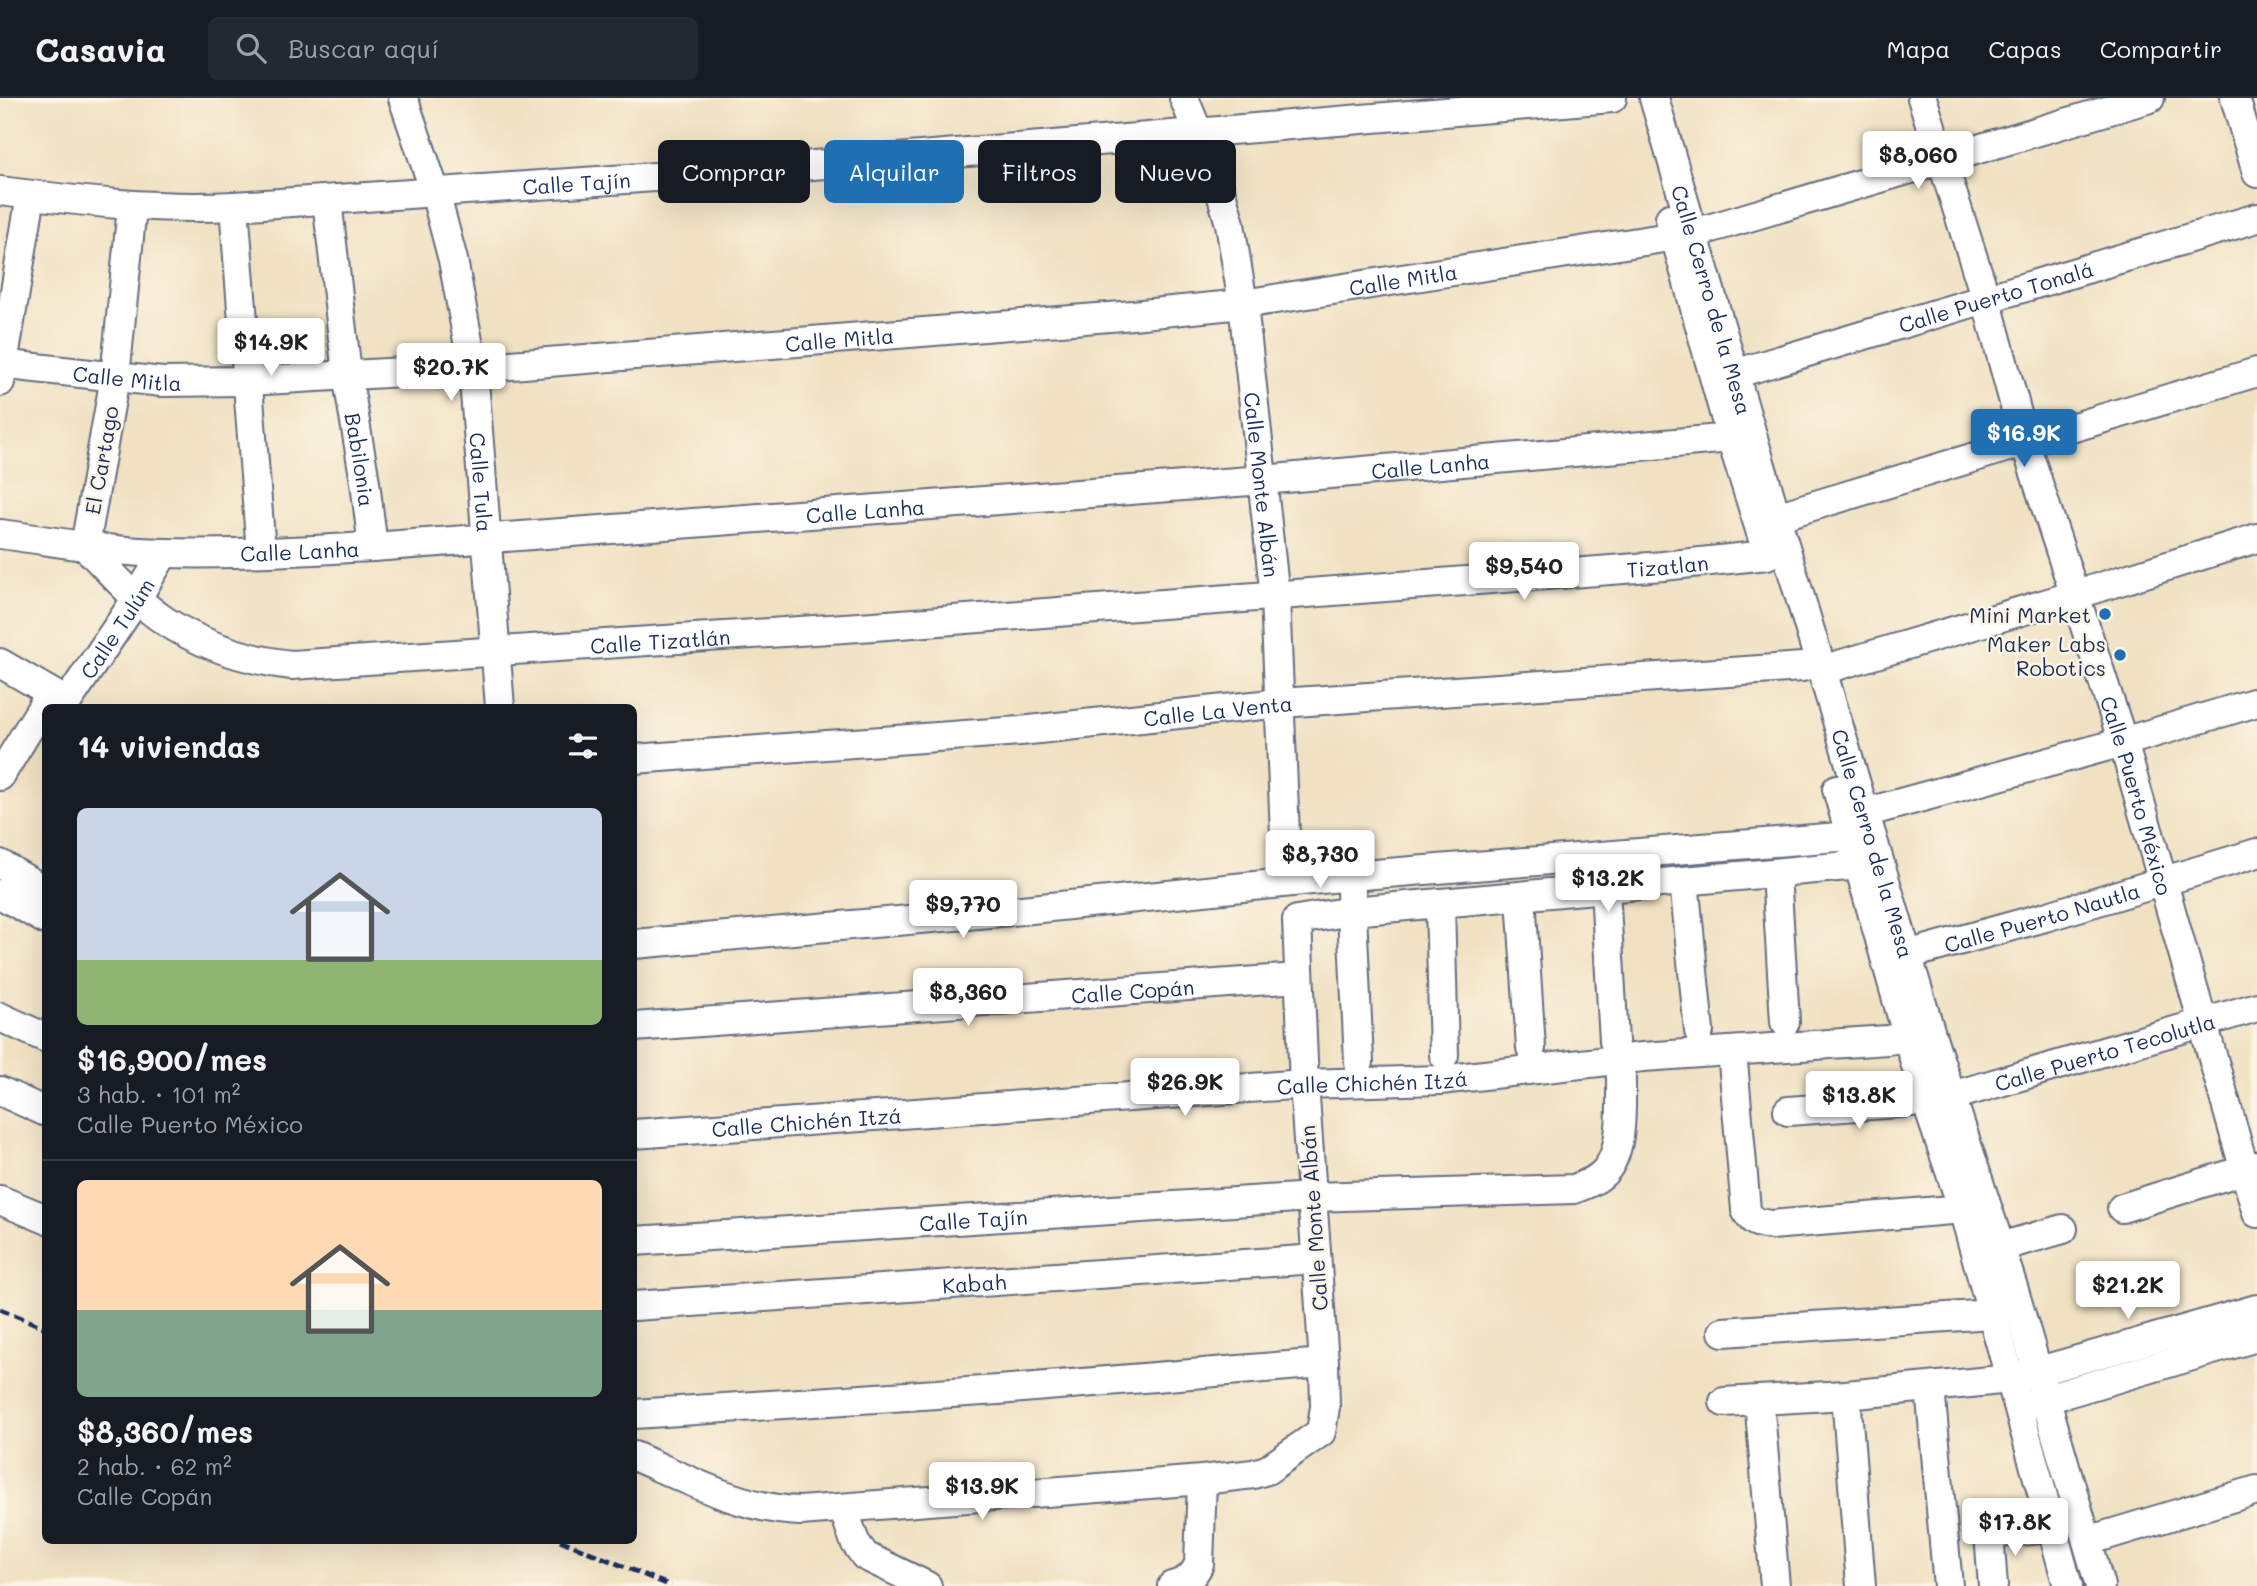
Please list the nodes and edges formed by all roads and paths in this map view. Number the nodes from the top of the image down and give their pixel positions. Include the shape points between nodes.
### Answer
1 (403, 98) edge
2 (1184, 98) edge
3 (1612, 98) edge
4 (1634, 98) edge
5 (1654, 98) edge
6 (1922, 98) edge
7 (2150, 98) edge
8 (2235, 98) edge
9 (1199, 132) junction
10 (1943, 158) junction
11 (2257, 173) edge
12 (0, 191) edge
13 (435, 192) junction
14 (31, 195) junction
15 (327, 200) junction
16 (234, 206) junction
17 (132, 207) junction
18 (2257, 218) edge
19 (1685, 234) junction
20 (1986, 299) junction
21 (1243, 303) junction
22 (473, 368) junction
23 (1, 371) edge
24 (2257, 372) edge
25 (347, 374) junction
26 (1734, 374) junction
27 (115, 377) junction
28 (247, 381) junction
29 (1731, 438) junction
30 (2025, 443) junction
31 (1263, 480) junction
32 (1776, 517) junction
33 (0, 534) edge
34 (2257, 538) edge
35 (486, 540) junction
36 (85, 546) junction
37 (373, 547) junction
38 (261, 552) junction
39 (164, 553) junction
40 (1767, 555) junction
41 (2075, 595) junction
42 (1275, 597) junction
43 (137, 598) junction
44 (496, 653) junction
45 (0, 663) edge
46 (1812, 669) junction
47 (64, 701) edge
48 (2257, 702) edge
49 (1281, 703) junction
50 (499, 704) edge
51 (42, 727) edge
52 (2123, 742) junction
53 (637, 759) edge
54 (0, 776) edge
55 (1858, 824) junction
56 (1671, 851) junction
57 (2257, 853) edge
58 (0, 864) edge
59 (1859, 865) junction
60 (1776, 873) junction
61 (1350, 876) junction
62 (1679, 882) junction
63 (1287, 883) junction
64 (2164, 883) junction
65 (42, 889) edge
66 (1605, 889) junction
67 (0, 894) edge
68 (1521, 897) junction
69 (1440, 903) junction
70 (1352, 911) junction
71 (42, 918) edge
72 (637, 944) edge
73 (1907, 955) junction
74 (1298, 978) junction
75 (2257, 1007) edge
76 (0, 1017) edge
77 (1785, 1022) dead end
78 (2204, 1024) junction
79 (637, 1027) edge
80 (1699, 1031) dead end
81 (42, 1036) edge
82 (1919, 1036) junction
83 (1531, 1048) dead end
84 (1618, 1051) junction
85 (1732, 1051) junction
86 (1444, 1055) dead end
87 (1359, 1062) dead end
88 (1304, 1084) junction
89 (0, 1091) edge
90 (1939, 1099) junction
91 (42, 1110) edge
92 (1788, 1111) dead end
93 (637, 1134) edge
94 (2251, 1168) edge
95 (1312, 1197) junction
96 (0, 1200) edge
97 (2122, 1208) dead end
98 (1963, 1209) junction
99 (2257, 1213) edge
100 (42, 1217) edge
101 (2063, 1229) dead end
102 (637, 1241) edge
103 (2000, 1247) junction
104 (1316, 1259) junction
105 (637, 1306) edge
106 (2257, 1309) edge
107 (1992, 1314) junction
108 (1723, 1332) dead end
109 (2257, 1337) edge
110 (1324, 1363) junction
111 (1930, 1388) junction
112 (2028, 1390) junction
113 (1846, 1395) junction
114 (1759, 1400) junction
115 (1724, 1402) dead end
116 (637, 1415) edge
117 (637, 1457) edge
118 (1202, 1480) junction
119 (2257, 1490) edge
120 (843, 1508) junction
121 (2052, 1528) junction
122 (2087, 1541) junction
123 (927, 1586) edge
124 (1172, 1586) edge
125 (1775, 1586) edge
126 (1861, 1586) edge
127 (1948, 1586) edge
128 (1993, 1586) edge
129 (2068, 1586) edge
130 (2100, 1586) edge

1 - 13 street, Calle Tula
2 - 9 street, Calle Monte Albán
3 - 9 street, Calle Tajín
4 - 19 street, Calle Cerro de la Mesa
5 - 19 street, Calle Cerro de la Mesa
6 - 10 street, Calle Puerto México
7 - 10 street, Calle Mitla
8 - 11 street
9 - 13 street, Calle Tajín
9 - 21 street, Calle Monte Albán via 1230,224
10 - 19 street, Calle Mitla
10 - 20 street, Calle Puerto México
12 - 14 street, Calle Tajín
13 - 15 street, Calle Tajín
13 - 22 street, Calle Tula
14 - 17 street, Calle Tajín
14 - 23 street
15 - 16 street, Calle Tajín
15 - 25 street, Babilonia
16 - 17 street, Calle Tajín
16 - 28 street
17 - 27 street, El Cartago
18 - 20 street, Calle Puerto Tonalá
19 - 21 street, Calle Mitla
19 - 26 street, Calle Cerro de la Mesa
19 - 29 street, Calle Cerro de la Mesa
20 - 26 street, Calle Puerto Tonalá
20 - 30 street, Calle Puerto México
21 - 22 street, Calle Mitla
21 - 31 street, Calle Monte Albán
22 - 25 street, Calle Mitla
22 - 35 street, Calle Tula
23 - 27 street, Calle Mitla
24 - 30 street
25 - 28 street, Calle Mitla
25 - 37 street, Babilonia
26 - 32 street, Calle Cerro de la Mesa
27 - 28 street, Calle Mitla via 162,382
27 - 36 street, El Cartago
28 - 38 street
29 - 31 street, Calle Lanha
29 - 40 street, Calle Cerro de la Mesa
30 - 32 street
30 - 41 street, Calle Puerto México
31 - 35 street, Calle Lanha
31 - 42 street, Calle Monte Albán
32 - 46 street, Calle Cerro de la Mesa
33 - 36 street, Calle Lanha
34 - 41 street, Calle La Venta
35 - 37 street, Calle Lanha
35 - 44 street, Calle Tula
36 - 39 street, Calle Lanha
36 - 43 street, Calle Tizatlán
37 - 38 street, Calle Lanha
38 - 39 street, Calle Lanha
39 - 43 street, Calle Tulúm
40 - 42 street, Tizatlan
40 - 46 street, Calle Cerro de la Mesa
41 - 46 street, Calle La Venta
41 - 52 street, Calle Puerto México
42 - 44 street, Calle Tizatlán
42 - 49 street, Calle Monte Albán
43 - 44 street, Calle Tizatlán via 196,637 235,655 266,662 292,665
43 - 47 street, Calle Tulúm
44 - 50 street, Calle Tula
45 - 47 street
46 - 49 street, Calle La Venta
46 - 55 street, Calle Cerro de la Mesa
48 - 52 street
49 - 53 street, Calle La Venta via 1020,731
49 - 63 street, Calle Monte Albán
51 - 54 street, Calle Tulúm
52 - 55 street
52 - 64 street, Calle Puerto México
55 - 56 street
55 - 59 street, Calle Cerro de la Mesa
55 - 73 street, Calle Cerro de la Mesa
56 - 61 street
56 - 62 street
57 - 64 street, Calle Puerto Nautla
58 - 65 street
59 - 60 street
59 - 82 street, Calle Cerro de la Mesa
60 - 62 street
60 - 77 street
61 - 63 street
61 - 70 street
62 - 66 street
62 - 80 street
63 - 72 street
64 - 73 street, Calle Puerto Nautla
64 - 78 street, Calle Puerto México
66 - 68 street
66 - 84 street, Calle Tajín
67 - 71 street
68 - 69 street
68 - 83 street
69 - 70 street
69 - 86 street
70 - 74 street, Calle Monte Albán via 1297,920
70 - 87 street
73 - 82 street, Calle Cerro de la Mesa
74 - 79 street, Calle Copán
74 - 88 street, Calle Monte Albán
75 - 78 street, Calle Puerto Tecolutla
76 - 81 street
78 - 90 street, Calle Puerto Tecolutla
78 - 94 street, Calle Puerto México
82 - 85 street, Calle Chichén Itzá
82 - 90 street, Calle Cerro de la Mesa
84 - 85 street, Calle Chichén Itzá via 1643,1057
84 - 88 street, Calle Chichén Itzá via 1440,1080
84 - 95 street, Calle Tajín via 1617,1146 1607,1170 1591,1182 1560,1190
85 - 98 street via 1750,1219 1771,1225
88 - 93 street, Calle Chichén Itzá
88 - 95 street, Calle Monte Albán
89 - 91 street
90 - 92 street, Calle Puerto Tecolutla
90 - 98 street, Calle Cerro de la Mesa
90 - 103 street, Calle Cerro de la Mesa
94 - 97 street
94 - 99 street, Calle Puerto México
95 - 102 street, Calle Tajín
95 - 104 street, Calle Monte Albán
96 - 100 street
98 - 107 street, Calle Cerro de la Mesa
101 - 103 street
103 - 112 street, Calle Cerro de la Mesa
104 - 105 street, Kabah
104 - 110 street, Calle Monte Albán
106 - 112 street
107 - 108 street
107 - 112 street, Calle Cerro de la Mesa
109 - 112 street
110 - 116 street
110 - 118 street, Calle Monte Albán via 1321,1432 1268,1470
111 - 112 street
111 - 113 street
111 - 127 street
112 - 121 street, Calle Cerro de la Mesa
112 - 122 street, Calle Cerro de la Mesa
113 - 114 street
113 - 126 street
114 - 115 street
114 - 125 street
117 - 120 street via 758,1506 800,1511
118 - 120 street
118 - 124 street via 1199,1564 1194,1575
119 - 122 street
120 - 123 street via 865,1556
121 - 128 street via 1989,1534
121 - 129 street, Calle Cerro de la Mesa
122 - 130 street, Calle Cerro de la Mesa

